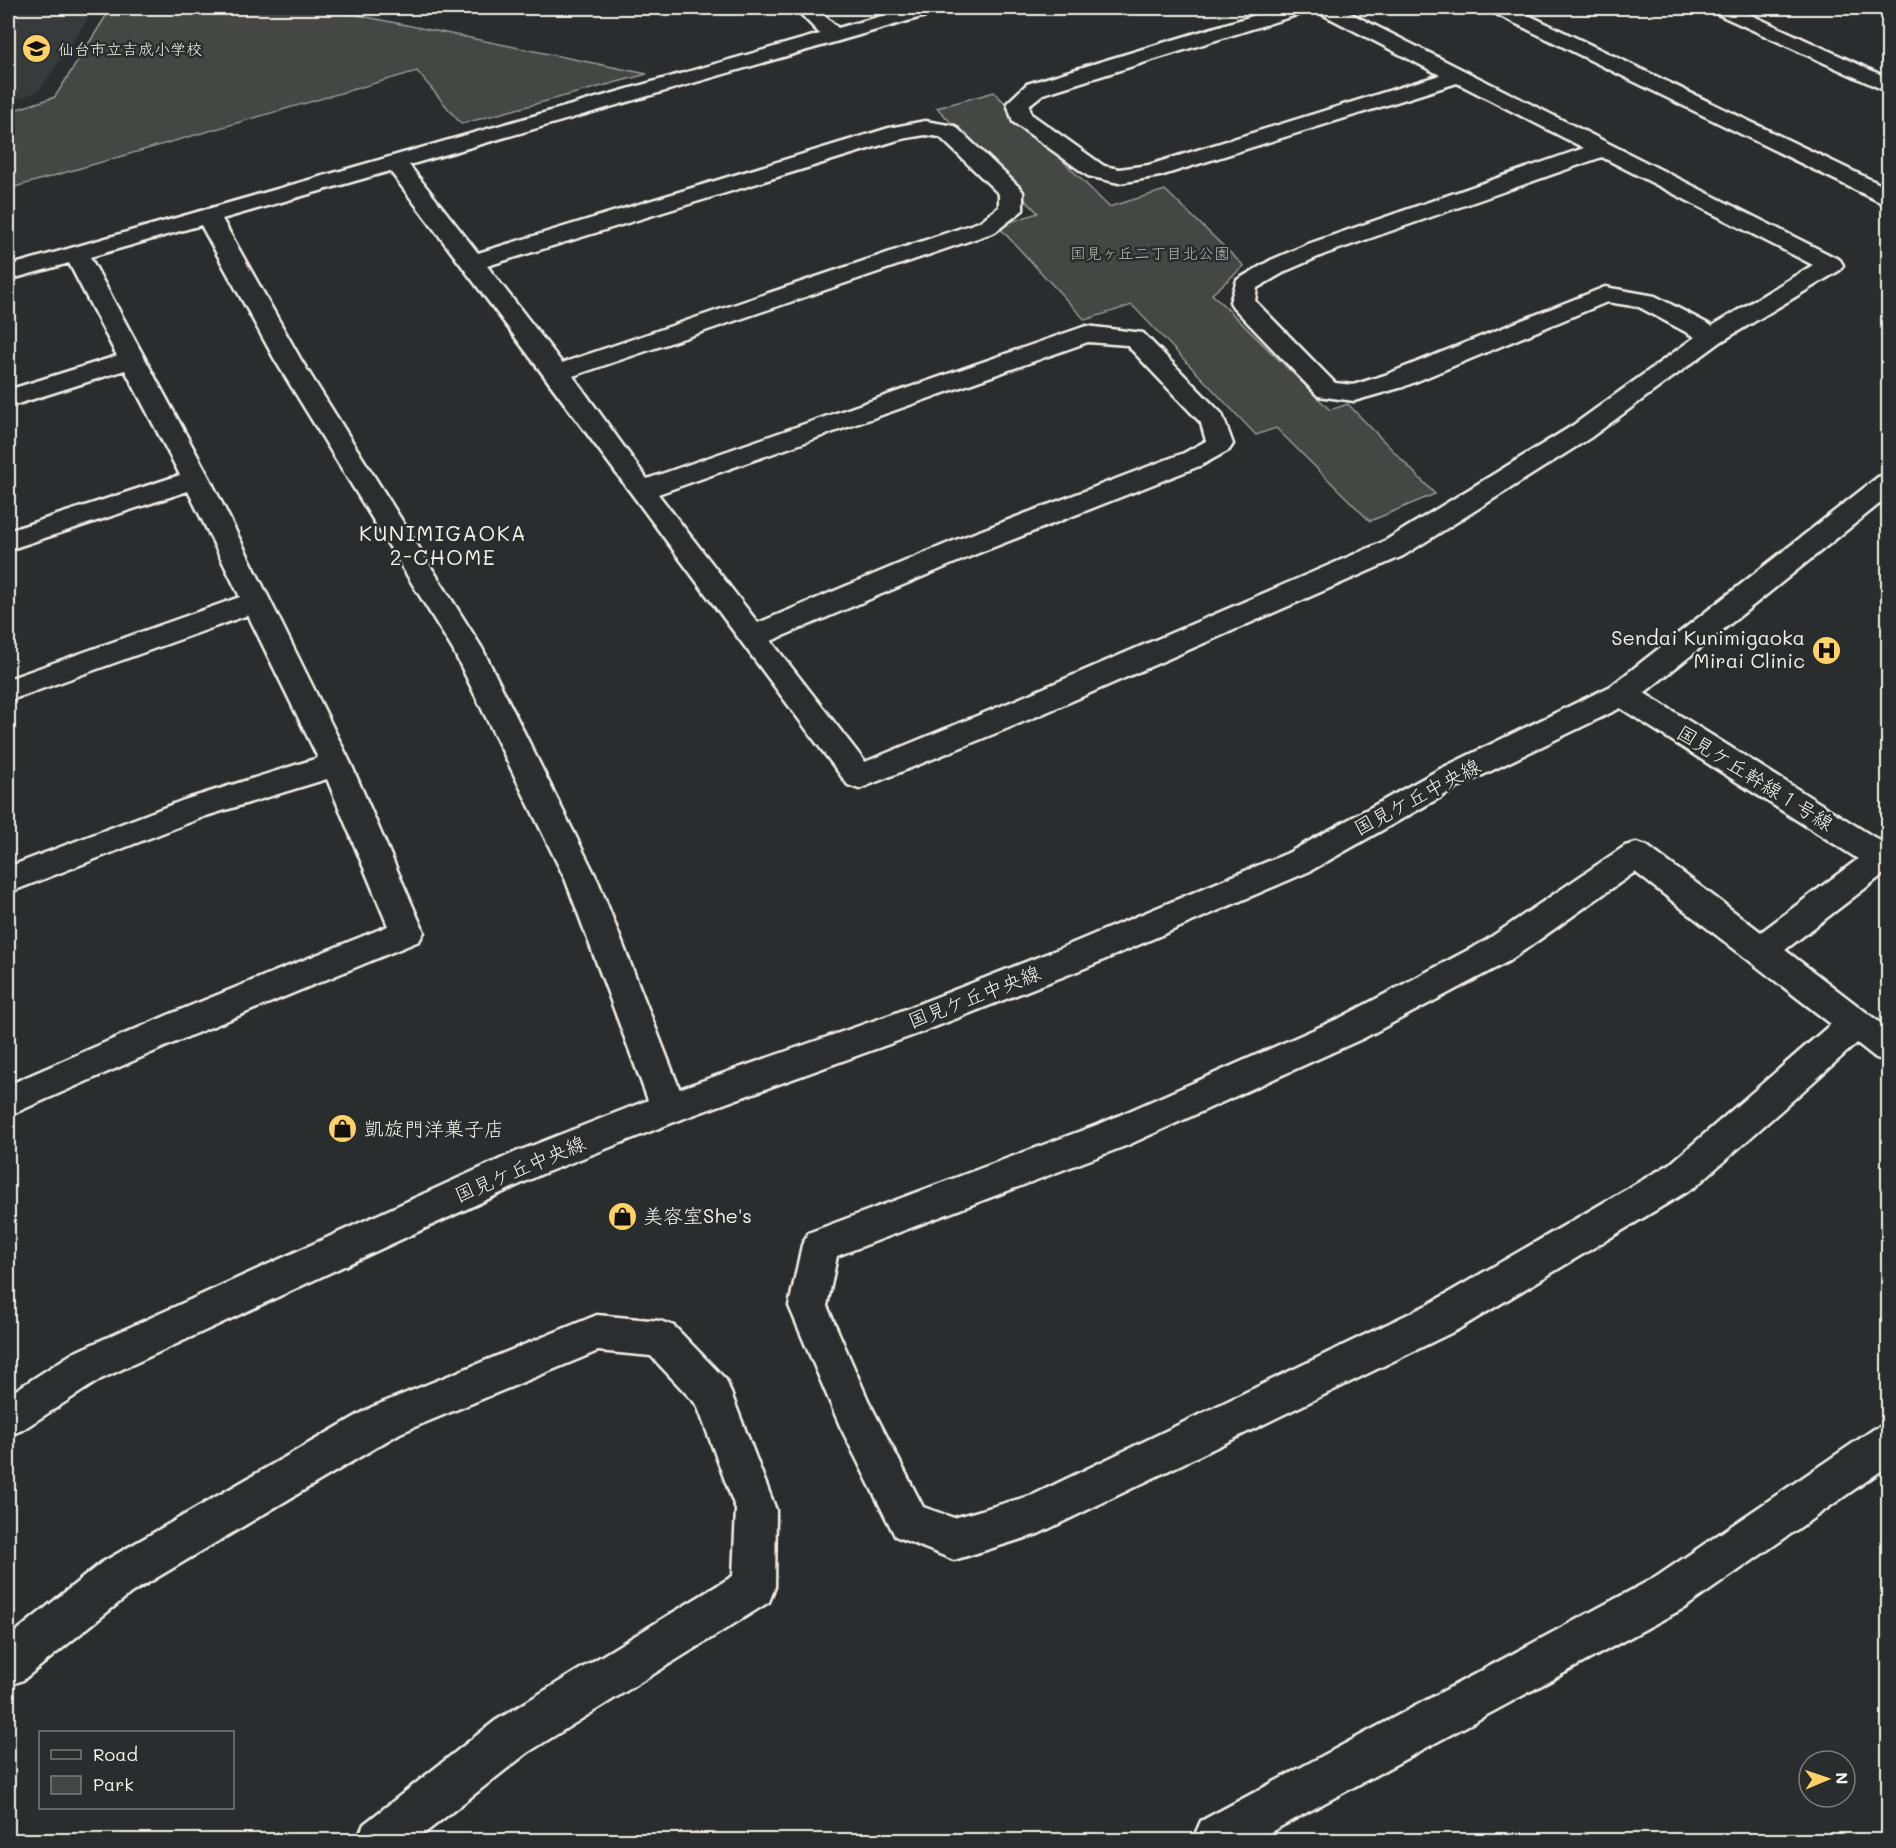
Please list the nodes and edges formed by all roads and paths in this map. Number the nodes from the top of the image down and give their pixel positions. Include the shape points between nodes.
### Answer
1 (805, 8) edge
2 (932, 8) edge
3 (1299, 8) edge
4 (1325, 8) edge
5 (1499, 8) edge
6 (1720, 8) edge
7 (833, 35) junction
8 (1458, 76) junction
9 (1888, 86) edge
10 (1603, 149) junction
11 (395, 162) junction
12 (1887, 194) edge
13 (208, 216) junction
14 (76, 254) junction
15 (471, 263) junction
16 (8, 273) edge
17 (1713, 336) junction
18 (133, 359) junction
19 (557, 373) junction
20 (8, 399) edge
21 (196, 479) junction
22 (1888, 483) edge
23 (642, 490) junction
24 (8, 542) edge
25 (255, 602) junction
26 (753, 637) junction
27 (8, 690) edge
28 (1622, 694) junction
29 (336, 764) junction
30 (1885, 860) edge
31 (8, 880) edge
32 (1761, 950) junction
33 (1856, 1023) junction
34 (1888, 1047) edge
35 (8, 1101) edge
36 (669, 1108) junction
37 (8, 1417) edge
38 (1888, 1443) edge
39 (8, 1665) edge
40 (380, 1840) edge
41 (1219, 1840) edge

1 - 7 street
2 - 7 street
3 - 8 street via 1035,89 1018,103 1021,117 1096,171 1119,177 1152,171
4 - 8 street
5 - 12 street
6 - 9 street
7 - 11 street
8 - 10 street
10 - 17 street via 1831,265
10 - 17 street via 1267,269 1246,285 1242,302 1327,390 1353,393 1394,381 1605,294 1646,301
11 - 13 street
11 - 15 street
13 - 14 street
13 - 36 street via 288,360 466,648 582,881
14 - 16 street
14 - 18 street
15 - 19 street
15 - 19 street via 925,128 947,131 1011,192 1011,210 987,226
17 - 26 street via 1581,432 1393,549 859,777
18 - 20 street
18 - 21 street
19 - 23 street
21 - 24 street
21 - 25 street
22 - 28 street, 国見ケ丘中央線
23 - 26 street
23 - 26 street via 1086,334 1134,338 1213,420 1220,444 1192,459
25 - 27 street
25 - 29 street
28 - 30 street, 国見ケ丘幹線１号線
28 - 36 street, 国見ケ丘中央線 via 1451,777 1299,862 905,1024
29 - 31 street via 195,808
29 - 35 street via 407,932
30 - 32 street
32 - 33 street
32 - 33 street via 1636,855 1497,951 1352,1029 1115,1134 821,1245 808,1306 854,1413 909,1522 954,1539 1038,1514 1443,1317 1683,1175
33 - 34 street
36 - 37 street, 国見ケ丘中央線 via 529,1163 87,1366
38 - 41 street via 1671,1592 1217,1837
39 - 40 street via 116,1578 386,1420 597,1333 660,1339 712,1393 756,1510 754,1587 511,1737

